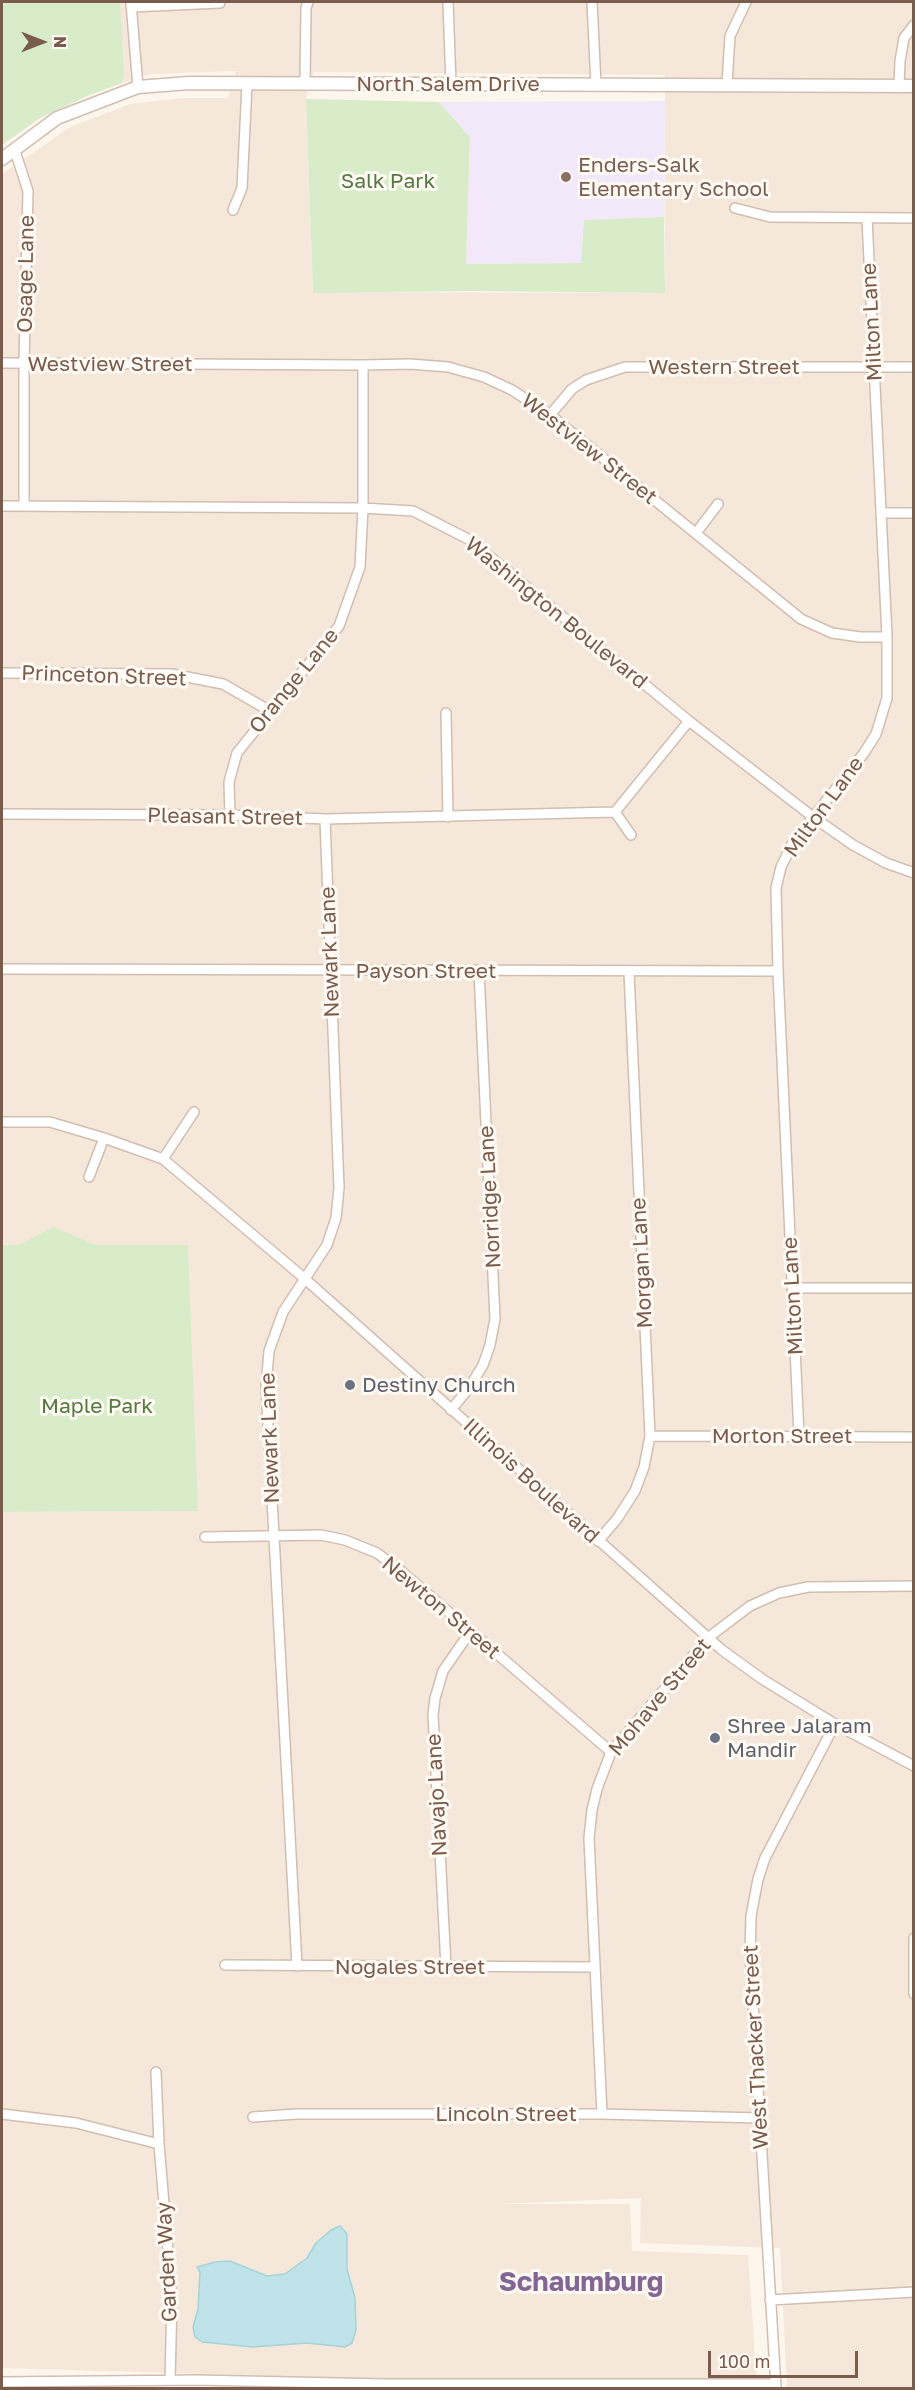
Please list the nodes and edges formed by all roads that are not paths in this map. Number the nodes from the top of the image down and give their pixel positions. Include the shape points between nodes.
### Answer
1 (308, 2) edge
2 (448, 2) edge
3 (592, 2) edge
4 (746, 2) edge
5 (220, 3) dead end
6 (131, 4) edge
7 (914, 25) edge
8 (305, 83) junction
9 (247, 84) junction
10 (451, 84) junction
11 (727, 84) junction
12 (596, 85) junction
13 (899, 86) junction
14 (914, 86) edge
15 (138, 87) junction
16 (15, 151) junction
17 (2, 159) edge
18 (735, 208) dead end
19 (233, 210) dead end
20 (867, 218) junction
21 (914, 218) edge
22 (2, 363) edge
23 (24, 363) junction
24 (363, 365) junction
25 (874, 367) junction
26 (914, 367) edge
27 (550, 415) junction
28 (718, 504) dead end
29 (2, 506) edge
30 (24, 506) junction
31 (363, 508) junction
32 (881, 513) junction
33 (914, 513) edge
34 (696, 533) junction
35 (886, 637) junction
36 (2, 673) edge
37 (270, 711) junction
38 (446, 713) dead end
39 (689, 721) junction
40 (615, 812) junction
41 (2, 814) edge
42 (230, 815) junction
43 (448, 817) junction
44 (813, 817) junction
45 (325, 819) junction
46 (631, 835) dead end
47 (914, 873) edge
48 (2, 969) edge
49 (330, 970) junction
50 (479, 971) junction
51 (778, 971) junction
52 (629, 972) junction
53 (194, 1112) dead end
54 (2, 1122) edge
55 (104, 1138) junction
56 (163, 1159) junction
57 (89, 1177) dead end
58 (304, 1278) junction
59 (793, 1288) junction
60 (914, 1288) edge
61 (451, 1410) junction
62 (650, 1436) junction
63 (799, 1436) junction
64 (914, 1437) edge
65 (274, 1535) junction
66 (205, 1537) dead end
67 (598, 1540) junction
68 (914, 1586) edge
69 (470, 1632) junction
70 (709, 1636) junction
71 (835, 1724) junction
72 (611, 1752) junction
73 (914, 1766) edge
74 (914, 1938) edge
75 (225, 1965) dead end
76 (297, 1966) junction
77 (446, 1967) junction
78 (595, 1967) junction
79 (914, 1994) edge
80 (156, 2072) dead end
81 (2, 2114) edge
82 (602, 2114) junction
83 (253, 2116) dead end
84 (759, 2118) junction
85 (159, 2145) junction
86 (914, 2292) edge
87 (770, 2300) junction
88 (170, 2380) junction
89 (2, 2382) edge
90 (111, 2385) edge
91 (776, 2386) edge

1 - 8 street
2 - 10 street
3 - 12 street
4 - 11 street via 730,36
5 - 6 street
6 - 15 street
7 - 13 street via 904,38
8 - 9 street, North Salem Drive
8 - 10 street, North Salem Drive
9 - 15 street, North Salem Drive
9 - 19 street via 242,188
10 - 12 street, North Salem Drive
11 - 12 street, North Salem Drive
11 - 13 street, North Salem Drive
13 - 14 street, North Salem Drive
15 - 16 street, North Salem Drive via 57,118
16 - 17 street, North Salem Drive
16 - 23 street, Osage Lane via 28,191
18 - 20 street via 770,217
20 - 21 street
20 - 25 street, Milton Lane
22 - 23 street, Westview Street
23 - 24 street, Westview Street
23 - 30 street, Osage Lane
24 - 27 street, Westview Street via 448,367 512,390
24 - 31 street, Orange Lane
25 - 26 street, Western Street
25 - 27 street, Western Street via 625,367 579,384
25 - 32 street, Milton Lane
27 - 34 street, Westview Street
28 - 34 street
29 - 30 street, Washington Boulevard
30 - 31 street, Washington Boulevard
31 - 37 street, Orange Lane via 360,567 339,626
31 - 39 street, Washington Boulevard via 413,511 470,540
32 - 33 street
32 - 35 street, Milton Lane
34 - 35 street, Westview Street via 801,619 832,633
35 - 44 street, Milton Lane via 887,698 881,723 864,753
36 - 37 street, Princeton Street via 172,674 223,684
37 - 42 street, Orange Lane via 237,753 229,782
38 - 43 street
39 - 40 street
39 - 44 street, Washington Boulevard
40 - 43 street, Pleasant Street
40 - 46 street
41 - 42 street, Pleasant Street
42 - 45 street, Pleasant Street
43 - 45 street, Pleasant Street
44 - 47 street, Washington Boulevard via 886,864
44 - 51 street, Milton Lane via 792,844 777,880
45 - 49 street, Newark Lane
48 - 49 street, Payson Street
49 - 50 street, Payson Street
49 - 58 street, Newark Lane via 338,1198 327,1245
50 - 52 street, Payson Street
50 - 61 street, Norridge Lane via 495,1319 483,1365
51 - 52 street, Payson Street
51 - 59 street, Milton Lane
52 - 62 street, Morgan Lane
53 - 56 street
54 - 55 street, Illinois Boulevard via 50,1122
55 - 56 street, Illinois Boulevard
55 - 57 street
56 - 58 street, Illinois Boulevard
58 - 61 street, Illinois Boulevard
58 - 65 street, Newark Lane via 283,1312 269,1351 266,1388
59 - 60 street
59 - 63 street, Milton Lane
61 - 67 street, Illinois Boulevard
62 - 63 street, Morton Street
62 - 67 street, Morgan Lane via 635,1491
63 - 64 street, Morton Street
65 - 66 street, Newton Street
65 - 69 street, Newton Street via 321,1534 377,1553
65 - 76 street, Newark Lane
67 - 70 street, Illinois Boulevard
68 - 70 street, Mohave Street via 793,1589 750,1606
69 - 72 street, Newton Street
69 - 77 street, Navajo Lane via 443,1671 433,1715
70 - 71 street, Illinois Boulevard via 762,1679
70 - 72 street, Mohave Street
71 - 73 street, Illinois Boulevard
71 - 84 street, West Thacker Street via 765,1858 754,1899 750,1954
72 - 78 street, Mohave Street via 590,1827
74 - 79 street
75 - 76 street, Nogales Street
76 - 77 street, Nogales Street
77 - 78 street, Nogales Street
78 - 82 street, Mohave Street
80 - 85 street, Garden Way
81 - 85 street via 76,2123
82 - 83 street, Lincoln Street
82 - 84 street, Lincoln Street
84 - 87 street, West Thacker Street
85 - 88 street, Garden Way via 172,2300
86 - 87 street
87 - 91 street, West Thacker Street
88 - 90 street
88 - 91 street
89 - 90 street

